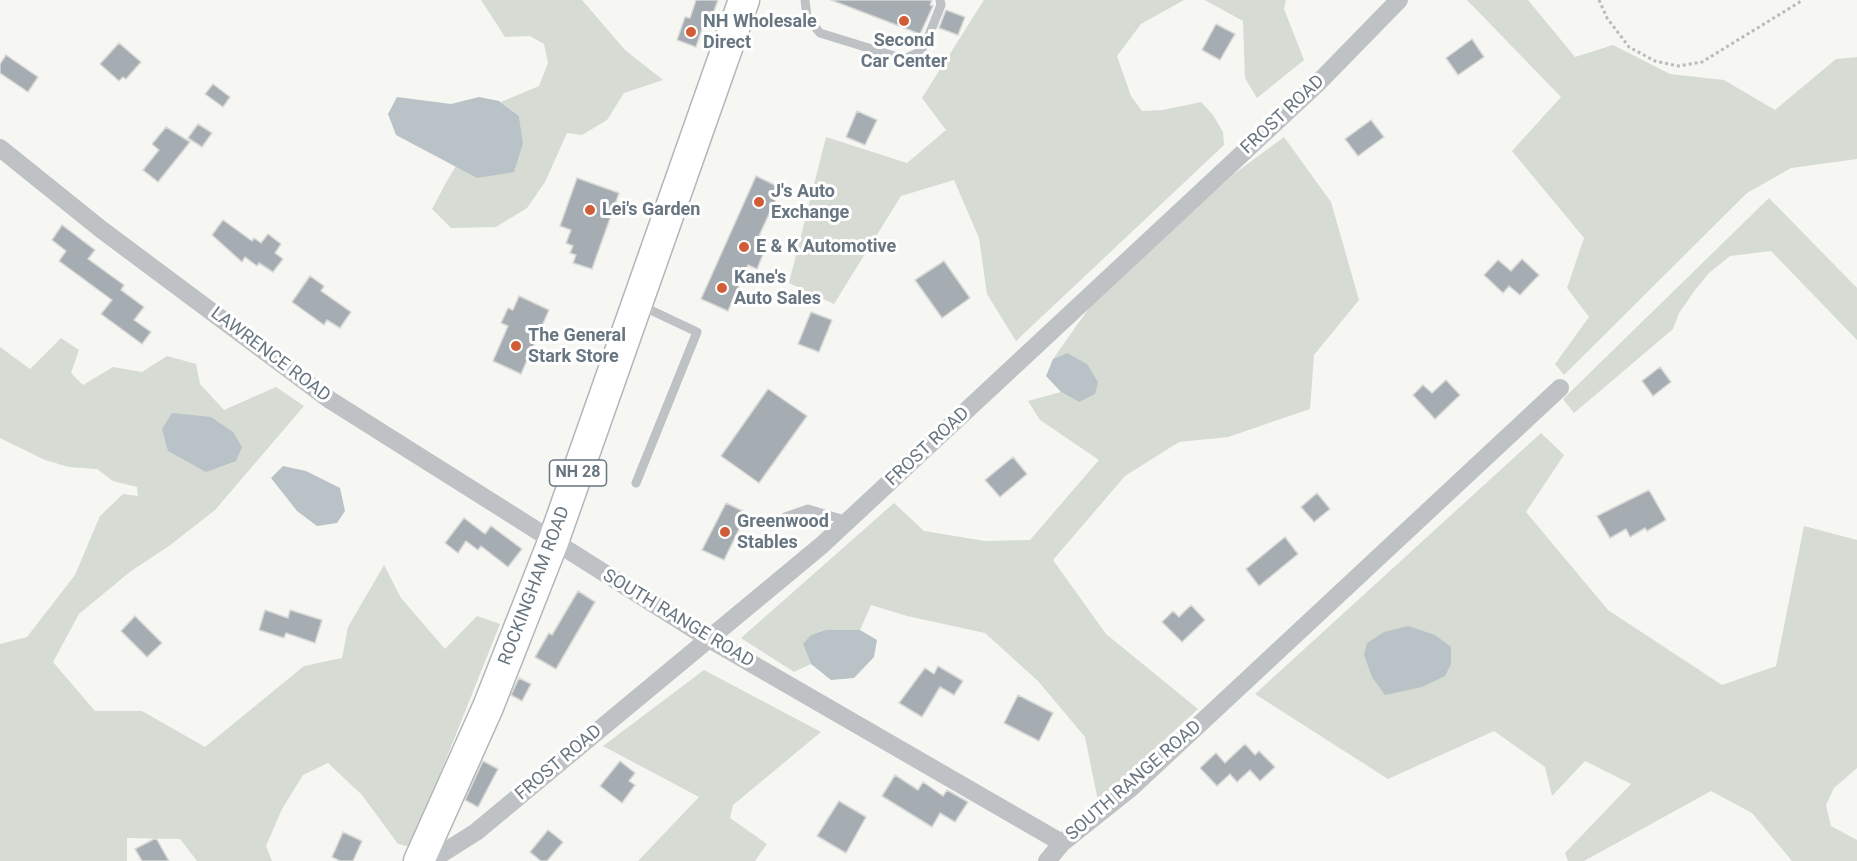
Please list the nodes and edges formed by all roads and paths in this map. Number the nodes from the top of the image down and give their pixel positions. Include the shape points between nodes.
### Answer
1 (744, 0) edge
2 (805, 0) edge
3 (940, 0) edge
4 (1399, 0) edge
5 (1599, 0) edge
6 (1803, 0) edge
7 (0, 148) edge
8 (637, 303) junction
9 (1560, 388) dead end
10 (636, 483) dead end
11 (785, 517) dead end
12 (848, 521) junction
13 (553, 542) junction
14 (709, 639) junction
15 (1062, 843) junction
16 (420, 861) edge
17 (430, 861) edge
18 (1047, 861) edge

1 - 8 main road, ROCKINGHAM ROAD / NH 28
2 - 3 lane via 807,17 820,33 904,59 925,45
4 - 12 street, FROST ROAD via 1317,84
5 - 6 path via 1629,47 1655,62 1678,66 1702,62
7 - 13 street, LAWRENCE ROAD via 102,230 330,400
8 - 10 lane via 697,332
8 - 13 main road, ROCKINGHAM ROAD / NH 28
9 - 15 street, SOUTH RANGE ROAD via 1131,788
11 - 12 lane via 808,509
12 - 14 street, FROST ROAD
13 - 14 street, SOUTH RANGE ROAD
13 - 16 main road, ROCKINGHAM ROAD / NH 28 via 488,707
14 - 15 street, SOUTH RANGE ROAD
14 - 17 street, FROST ROAD via 476,832
15 - 18 street

